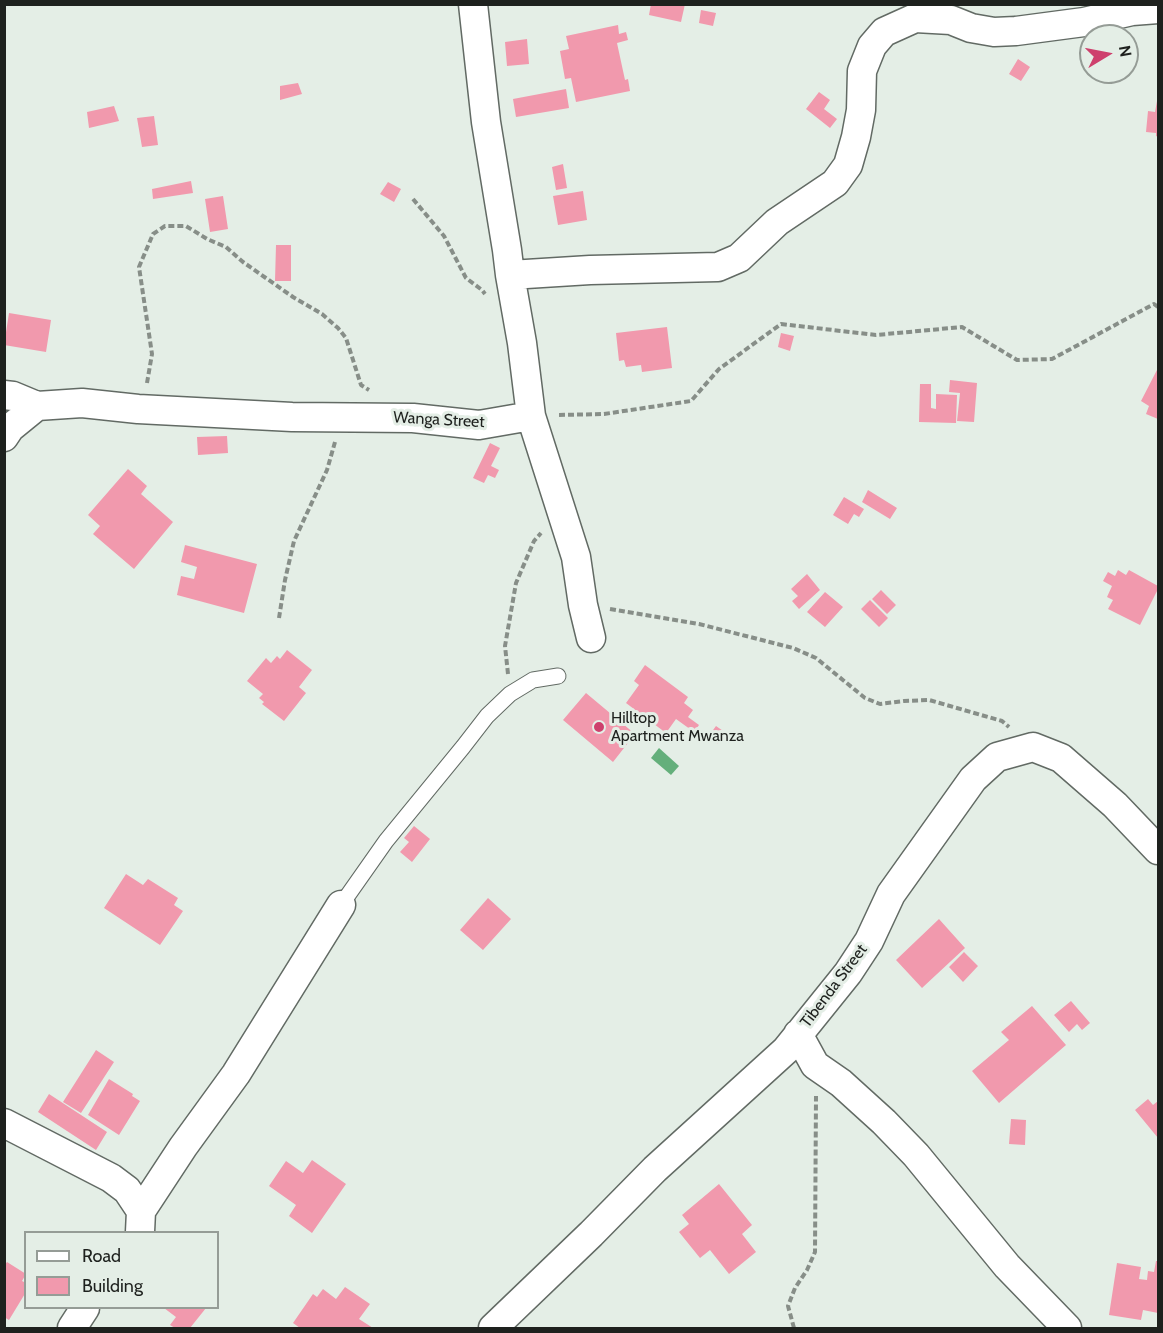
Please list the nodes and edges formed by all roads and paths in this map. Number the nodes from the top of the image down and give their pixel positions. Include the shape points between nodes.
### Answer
1 (473, 4) edge
2 (1158, 9) edge
3 (413, 199) dead end
4 (510, 275) junction
5 (488, 297) dead end
6 (1158, 307) edge
7 (372, 392) dead end
8 (4, 395) edge
9 (37, 406) junction
10 (138, 409) junction
11 (531, 416) junction
12 (353, 417) junction
13 (4, 437) edge
14 (561, 511) junction
15 (583, 605) junction
16 (279, 618) dead end
17 (591, 638) dead end
18 (558, 676) dead end
19 (510, 694) junction
20 (1033, 747) junction
21 (1158, 850) edge
22 (341, 905) joint
23 (798, 1034) junction
24 (815, 1065) junction
25 (4, 1123) edge
26 (140, 1222) edge
27 (84, 1309) edge
28 (72, 1329) edge
29 (493, 1329) edge
30 (794, 1329) edge
31 (1067, 1329) edge

1 - 4 street via 486,122
2 - 4 street via 994,32 951,20 915,18 884,32 872,46 862,71 856,137 848,165 835,183 777,222 739,258 718,267
3 - 5 path via 444,236 466,278
4 - 11 street
6 - 11 path via 1155,304 1052,359 1017,360 962,327 876,335 781,324 719,369 690,401 604,414
7 - 10 path via 361,385 346,338 322,314 226,247 186,226 165,226 153,234 138,267 152,354
8 - 9 street, Wanga Street
9 - 10 street, Wanga Street via 82,403
9 - 13 street
10 - 12 street, Wanga Street
11 - 12 street, Wanga Street via 480,425
11 - 14 street
12 - 16 path via 334,444 327,470 294,541
14 - 15 street via 576,557
14 - 19 path via 534,541 516,583 505,646
15 - 17 street
15 - 20 path via 699,624 793,648 816,658 872,701 880,704 928,700 1002,721
18 - 19 lane via 533,680
19 - 22 lane via 487,716 386,841
20 - 21 street via 1061,758 1115,805
20 - 23 street, Tibenda Street via 997,757 973,779 891,894 869,941 848,973
22 - 26 street via 236,1074 183,1147
23 - 24 street
23 - 29 street, Tibenda Street via 786,1050 655,1169
24 - 30 path via 815,1252 788,1306
24 - 31 street via 841,1083 916,1155 1007,1266
25 - 26 street via 111,1178 127,1190
27 - 28 street

